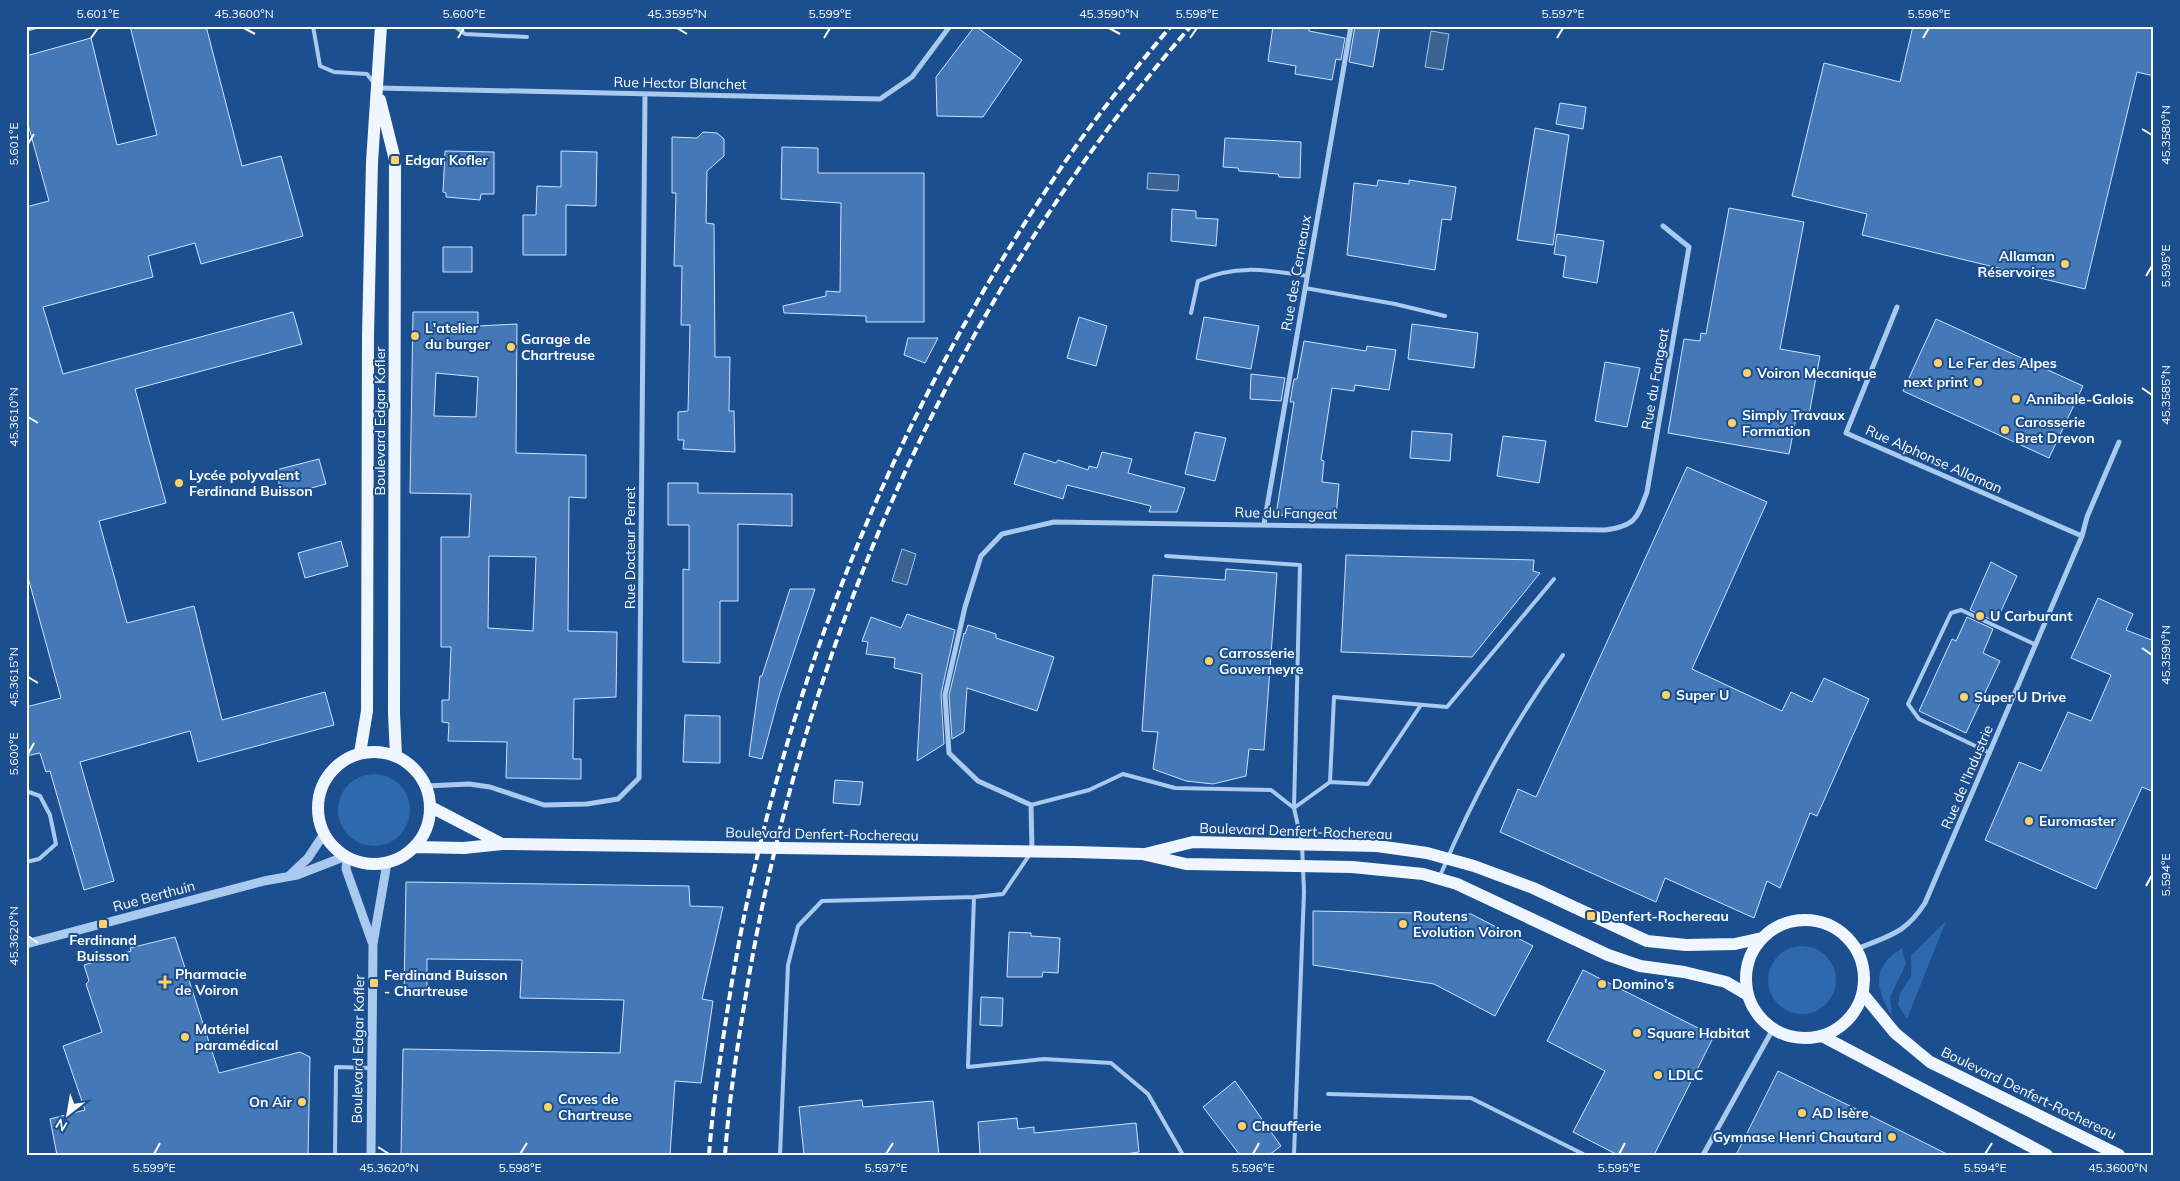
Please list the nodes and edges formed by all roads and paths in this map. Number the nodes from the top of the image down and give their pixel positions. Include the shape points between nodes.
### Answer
1 (39, 26) edge
2 (313, 26) edge
3 (381, 26) edge
4 (454, 26) edge
5 (950, 26) edge
6 (1351, 26) edge
7 (26, 30) edge
8 (527, 37) dead end
9 (377, 88) junction
10 (645, 94) junction
11 (1663, 226) dead end
12 (1307, 276) junction
13 (1305, 288) junction
14 (1897, 306) dead end
15 (1191, 313) dead end
16 (1445, 316) dead end
17 (2119, 442) dead end
18 (1264, 524) junction
19 (2082, 536) junction
20 (1166, 556) dead end
21 (1554, 579) dead end
22 (2034, 644) junction
23 (1563, 654) dead end
24 (1421, 705) junction
25 (360, 753) junction
26 (1990, 753) junction
27 (396, 756) junction
28 (1330, 782) junction
29 (426, 786) junction
30 (26, 791) edge
31 (1031, 805) junction
32 (431, 807) junction
33 (1294, 808) junction
34 (324, 834) junction
35 (502, 844) junction
36 (1302, 844) junction
37 (415, 847) junction
38 (1032, 852) junction
39 (1142, 854) junction
40 (346, 857) junction
41 (1447, 859) junction
42 (26, 862) edge
43 (387, 863) junction
44 (1302, 867) junction
45 (289, 876) junction
46 (1439, 878) junction
47 (974, 898) junction
48 (1762, 938) junction
49 (26, 944) edge
50 (373, 944) junction
51 (1857, 949) junction
52 (1863, 994) junction
53 (1748, 995) junction
54 (1773, 1029) junction
55 (1822, 1036) junction
56 (373, 1068) junction
57 (1328, 1094) dead end
58 (335, 1155) edge
59 (372, 1155) edge
60 (780, 1155) edge
61 (1184, 1155) edge
62 (1294, 1155) edge
63 (1585, 1155) edge
64 (1703, 1155) edge
65 (2047, 1155) edge
66 (2119, 1155) edge

1 - 7 lane
2 - 9 lane via 320,66 334,72 367,74
3 - 9 main road, Boulevard Edgar Kofler
4 - 8 lane via 465,34
5 - 10 street, Rue Hector Blanchet via 912,77 880,99
6 - 12 street, Rue des Cerneaux
9 - 10 street, Rue Hector Blanchet
9 - 25 main road, Boulevard Edgar Kofler via 368,335 366,711
9 - 27 main road, Boulevard Edgar Kofler via 395,160
10 - 29 street, Rue Docteur Perret via 639,778 618,799 587,804 544,805 483,786
11 - 18 street, Rue du Fangeat via 1689,247 1647,492 1637,519 1623,528 1605,530
12 - 13 street, Rue des Cerneaux
12 - 15 lane via 1258,269 1218,272 1198,282
13 - 16 lane
13 - 18 street, Rue des Cerneaux
14 - 19 street, Rue Alphonse Allaman via 1846,433
17 - 19 street, Rue de l'Industrie
18 - 31 street, Rue du Fangeat via 1054,522 1002,534 981,556 965,607 945,695 948,753 978,782
19 - 22 street, Rue de l'Industrie
20 - 33 lane via 1300,565
21 - 24 lane via 1447,707
22 - 26 street, Rue de l'Industrie
22 - 26 lane via 1961,610 1951,613 1908,704 1919,719
23 - 41 lane via 1529,701 1457,834
24 - 28 lane via 1368,784
24 - 28 lane via 1334,697
25 - 27 main road via 379,752
25 - 34 main road via 344,760 330,772 321,788 317,805
26 - 51 street, Rue de l'Industrie via 1925,903 1913,921 1902,931
27 - 29 main road via 414,768
28 - 33 lane
29 - 32 main road
30 - 42 lane via 40,796 50,815 56,844 39,859
31 - 33 lane via 1089,790 1123,774 1176,788 1271,790
31 - 38 street
32 - 35 main road, Boulevard Denfert-Rochereau
32 - 37 main road via 427,829
33 - 36 lane
34 - 40 main road
34 - 45 street, Rue Berthuin via 308,858
35 - 37 main road, Boulevard Denfert-Rochereau via 464,848
35 - 38 main road, Boulevard Denfert-Rochereau
36 - 39 main road, Boulevard Denfert-Rochereau via 1193,842
36 - 41 main road, Boulevard Denfert-Rochereau via 1377,846
36 - 44 lane
37 - 43 main road via 402,858
38 - 39 main road, Boulevard Denfert-Rochereau
38 - 47 lane via 1003,894
39 - 44 main road, Boulevard Denfert-Rochereau via 1186,864
40 - 43 main road via 370,865
40 - 45 street, Rue Berthuin
40 - 50 street, Boulevard Edgar Kofler via 346,869
41 - 46 lane
41 - 48 main road, Boulevard Denfert-Rochereau via 1532,888 1647,940 1686,945 1735,944
43 - 50 street, Boulevard Edgar Kofler
44 - 46 main road, Boulevard Denfert-Rochereau via 1352,867
44 - 62 lane via 1304,892
45 - 49 street, Rue Berthuin
46 - 53 main road, Boulevard Denfert-Rochereau via 1608,955 1640,966 1726,982
47 - 60 lane via 822,901 798,926 788,965
47 - 61 lane via 968,1068 1044,1059 1112,1063 1148,1094
48 - 51 main road, Boulevard Denfert-Rochereau via 1785,923 1812,920 1838,929
48 - 53 main road, Boulevard Denfert-Rochereau via 1751,955 1746,974
50 - 56 street, Boulevard Edgar Kofler
51 - 52 main road, Boulevard Denfert-Rochereau via 1864,971
52 - 55 main road, Boulevard Denfert-Rochereau via 1855,1012 1841,1027
52 - 66 main road, Boulevard Denfert-Rochereau via 1894,1033 1930,1062
53 - 54 main road, Boulevard Denfert-Rochereau via 1757,1014
54 - 55 main road, Boulevard Denfert-Rochereau via 1797,1038
54 - 64 street
55 - 65 main road
56 - 58 lane via 336,1067
56 - 59 street, Boulevard Edgar Kofler
57 - 63 lane via 1471,1098

